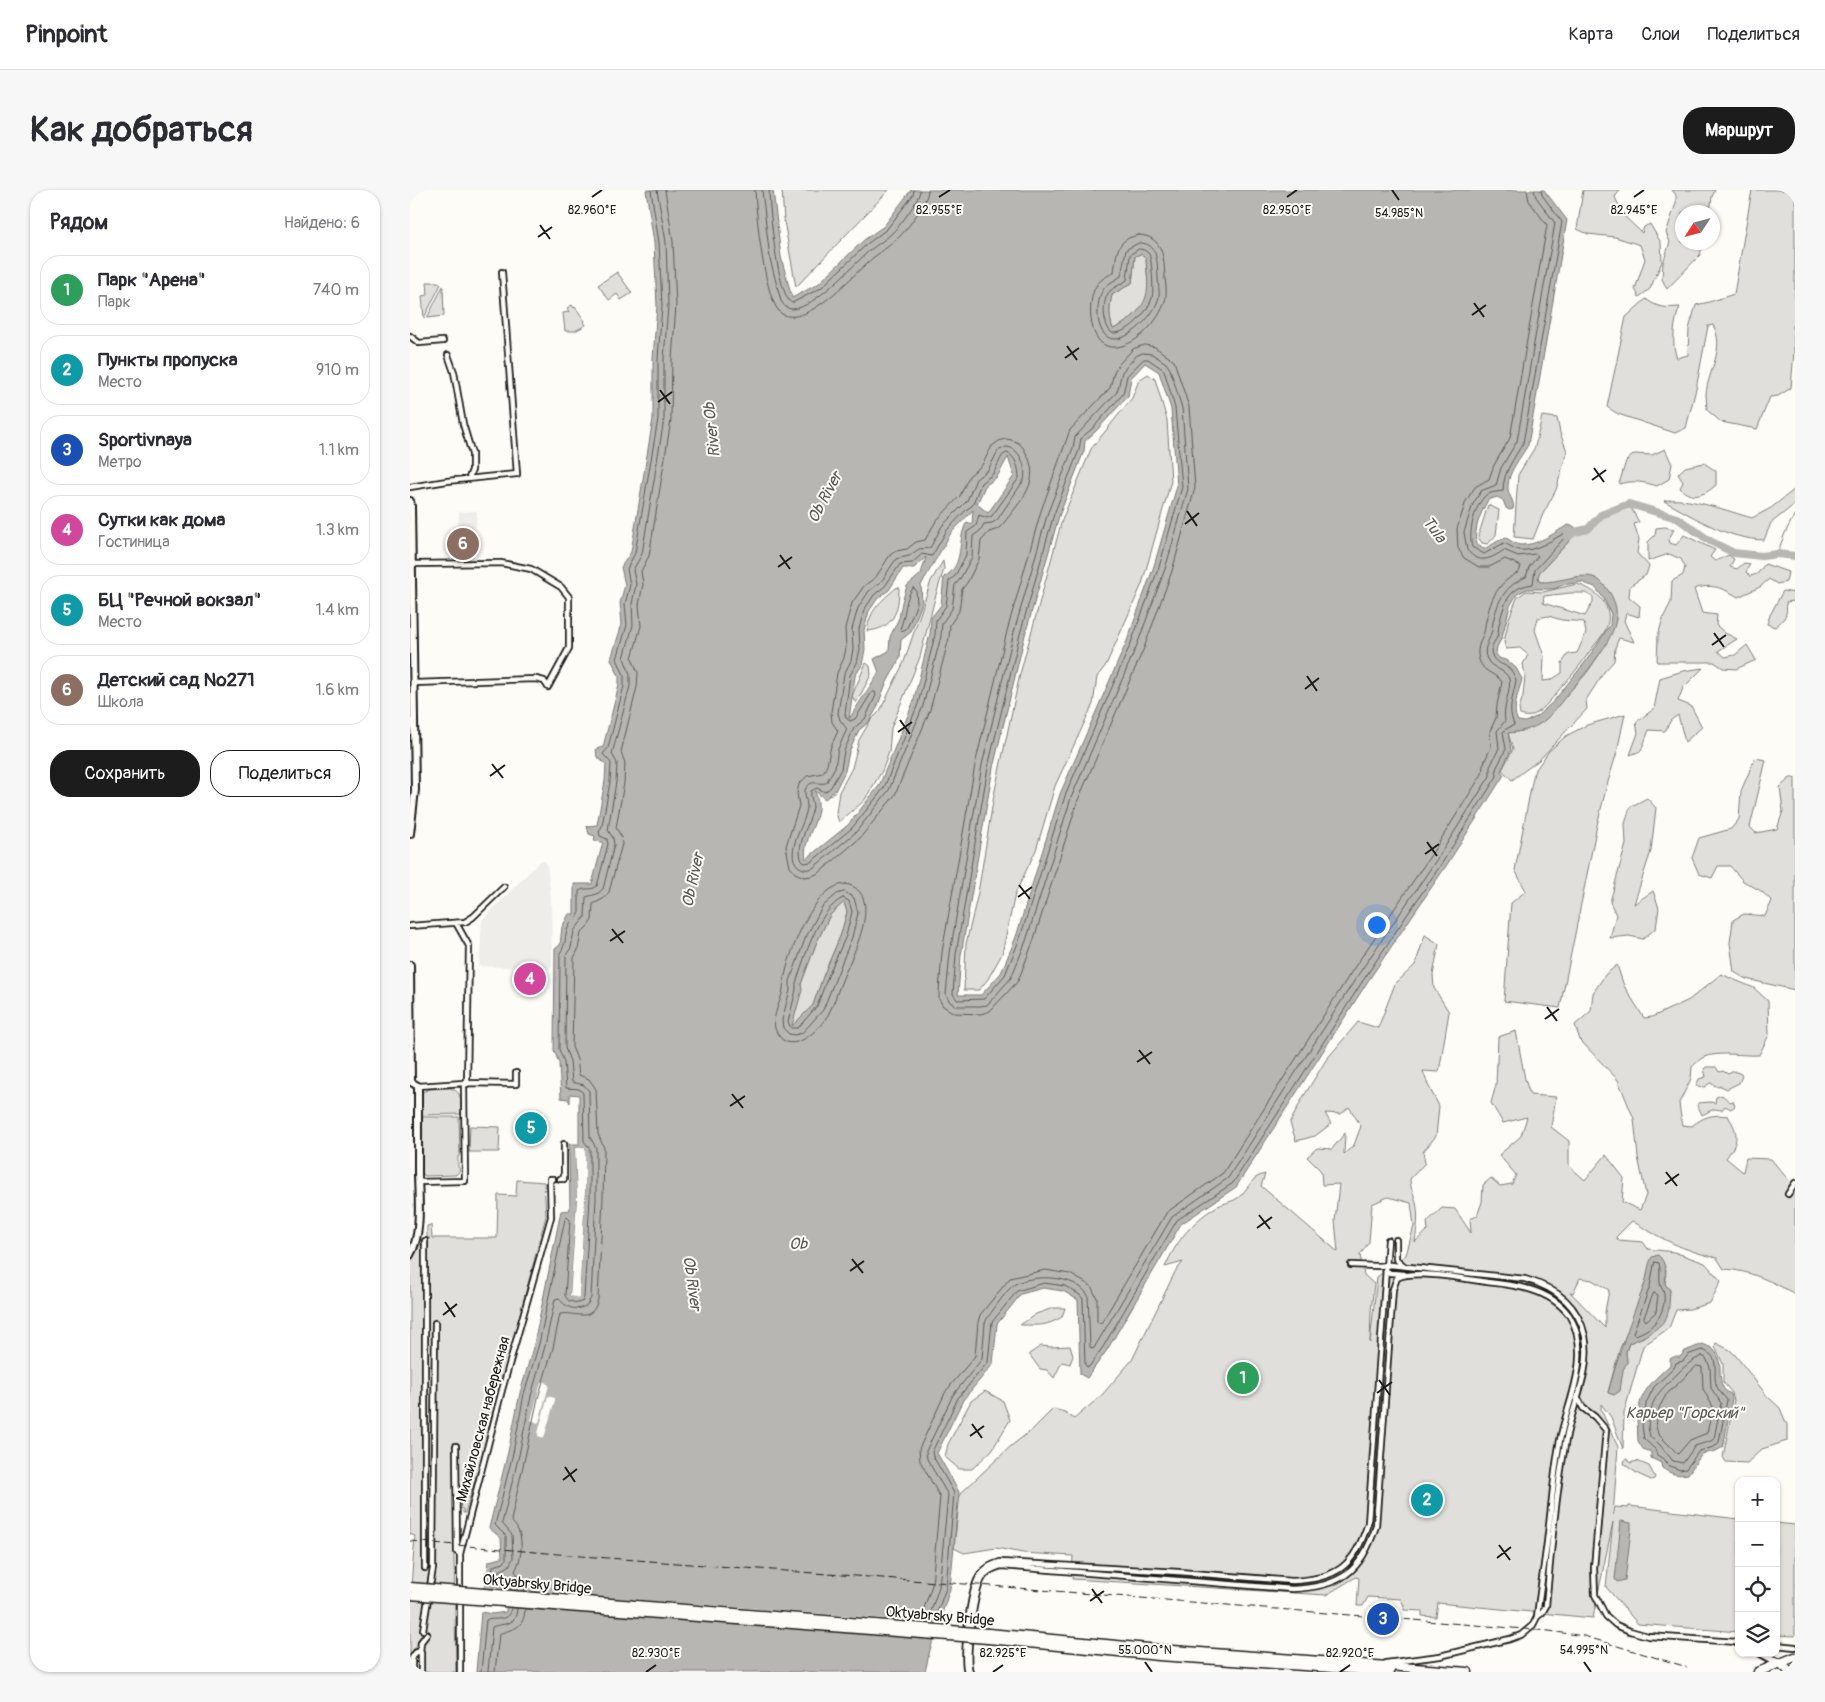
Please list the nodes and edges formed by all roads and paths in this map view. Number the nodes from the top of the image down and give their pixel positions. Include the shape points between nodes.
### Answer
1 (502, 272) dead end
2 (410, 336) edge
3 (443, 341) dead end
4 (448, 355) dead end
5 (469, 478) junction
6 (410, 487) edge
7 (410, 500) edge
8 (411, 564) junction
9 (414, 683) junction
10 (410, 834) edge
11 (504, 887) dead end
12 (456, 923) junction
13 (410, 926) edge
14 (410, 964) edge
15 (516, 1073) dead end
16 (411, 1082) edge
17 (465, 1084) junction
18 (418, 1086) junction
19 (564, 1144) dead end
20 (554, 1179) dead end
21 (560, 1179) dead end
22 (418, 1182) junction
23 (1795, 1184) edge
24 (1788, 1194) dead end
25 (1388, 1240) dead end
26 (1396, 1240) dead end
27 (426, 1241) dead end
28 (1388, 1254) junction
29 (1395, 1254) junction
30 (410, 1255) edge
31 (1351, 1265) dead end
32 (1378, 1266) junction
33 (1405, 1267) junction
34 (1391, 1269) junction
35 (1442, 1270) junction
36 (1410, 1274) junction
37 (1442, 1277) junction
38 (1506, 1277) junction
39 (1386, 1281) junction
40 (1394, 1284) junction
41 (1505, 1284) junction
42 (435, 1323) dead end
43 (1577, 1374) junction
44 (1584, 1375) junction
45 (1379, 1385) junction
46 (1385, 1386) junction
47 (1578, 1396) junction
48 (1588, 1411) junction
49 (1566, 1414) junction
50 (1573, 1415) junction
51 (456, 1446) dead end
52 (1374, 1461) junction
53 (1380, 1461) junction
54 (1551, 1534) junction
55 (460, 1554) dead end
56 (425, 1568) dead end
57 (410, 1588) edge
58 (410, 1595) edge
59 (988, 1636) junction
60 (1735, 1642) edge
61 (1780, 1645) edge
62 (1795, 1647) edge
63 (420, 1652) junction
64 (1768, 1657) edge
65 (1795, 1657) edge
66 (1374, 1665) junction
67 (1788, 1669) edge
68 (412, 1672) edge
69 (421, 1672) edge
70 (460, 1672) edge
71 (969, 1672) edge
72 (1390, 1672) edge
73 (1468, 1672) edge
74 (1758, 1672) edge

1 - 5 street via 517,474
2 - 3 street via 419,343
4 - 5 street via 472,454
5 - 6 street
7 - 8 street
8 - 9 street
8 - 9 street via 501,563 531,569 566,591 569,597 568,652 548,687 536,678
9 - 10 street via 415,790
11 - 12 street via 471,919
12 - 13 street
12 - 17 street via 468,946
14 - 16 street
15 - 17 street via 516,1084
16 - 18 street
17 - 18 street
17 - 22 street via 465,1181
18 - 22 street
19 - 21 street via 564,1179
20 - 70 street, Михайловская набережная via 550,1179 551,1217 460,1554
22 - 30 street via 417,1234
23 - 24 street
25 - 28 street
26 - 29 street
27 - 56 street
28 - 32 street
28 - 34 street
29 - 33 street via 1396,1260
29 - 34 street
31 - 32 street
32 - 34 street
32 - 39 street
33 - 34 street
33 - 35 street
34 - 36 street
34 - 39 street
34 - 40 street
35 - 37 street
35 - 38 street
36 - 37 street
36 - 40 street via 1397,1278
37 - 41 street
38 - 41 street
38 - 44 street via 1540,1283 1567,1301 1576,1313 1585,1337
39 - 45 street
40 - 46 street
41 - 43 street via 1545,1295 1570,1316 1578,1339
42 - 63 street via 433,1568
43 - 44 street
43 - 49 street
44 - 47 street
45 - 46 street
45 - 52 street
46 - 53 street
47 - 48 street via 1579,1404
47 - 50 street
48 - 50 street
48 - 60 street via 1606,1430 1594,1568 1595,1595 1606,1616 1616,1625 1648,1636
49 - 50 street
49 - 54 street via 1552,1481
50 - 54 street via 1566,1436
51 - 55 street, Михайловская набережная via 457,1552
52 - 53 street
52 - 71 street via 1368,1523 1363,1540 1348,1563 1323,1577 1292,1582 1010,1562 991,1565 980,1575 972,1596 965,1657
53 - 71 street via 1376,1526 1370,1544 1353,1569 1336,1581 1292,1589 1001,1566 983,1576 977,1588
54 - 66 street via 1536,1617 1533,1626 1522,1635 1440,1656
57 - 59 main road, Oktyabrsky Bridge, bridge
58 - 59 main road, Oktyabrsky Bridge, bridge
59 - 66 main road, Oktyabrsky Bridge
59 - 72 main road, Oktyabrsky Bridge via 1159,1656
61 - 62 street
63 - 68 street via 412,1658
63 - 69 street
64 - 67 street
65 - 67 main road
66 - 73 main road, Oktyabrsky Bridge
67 - 74 main road

